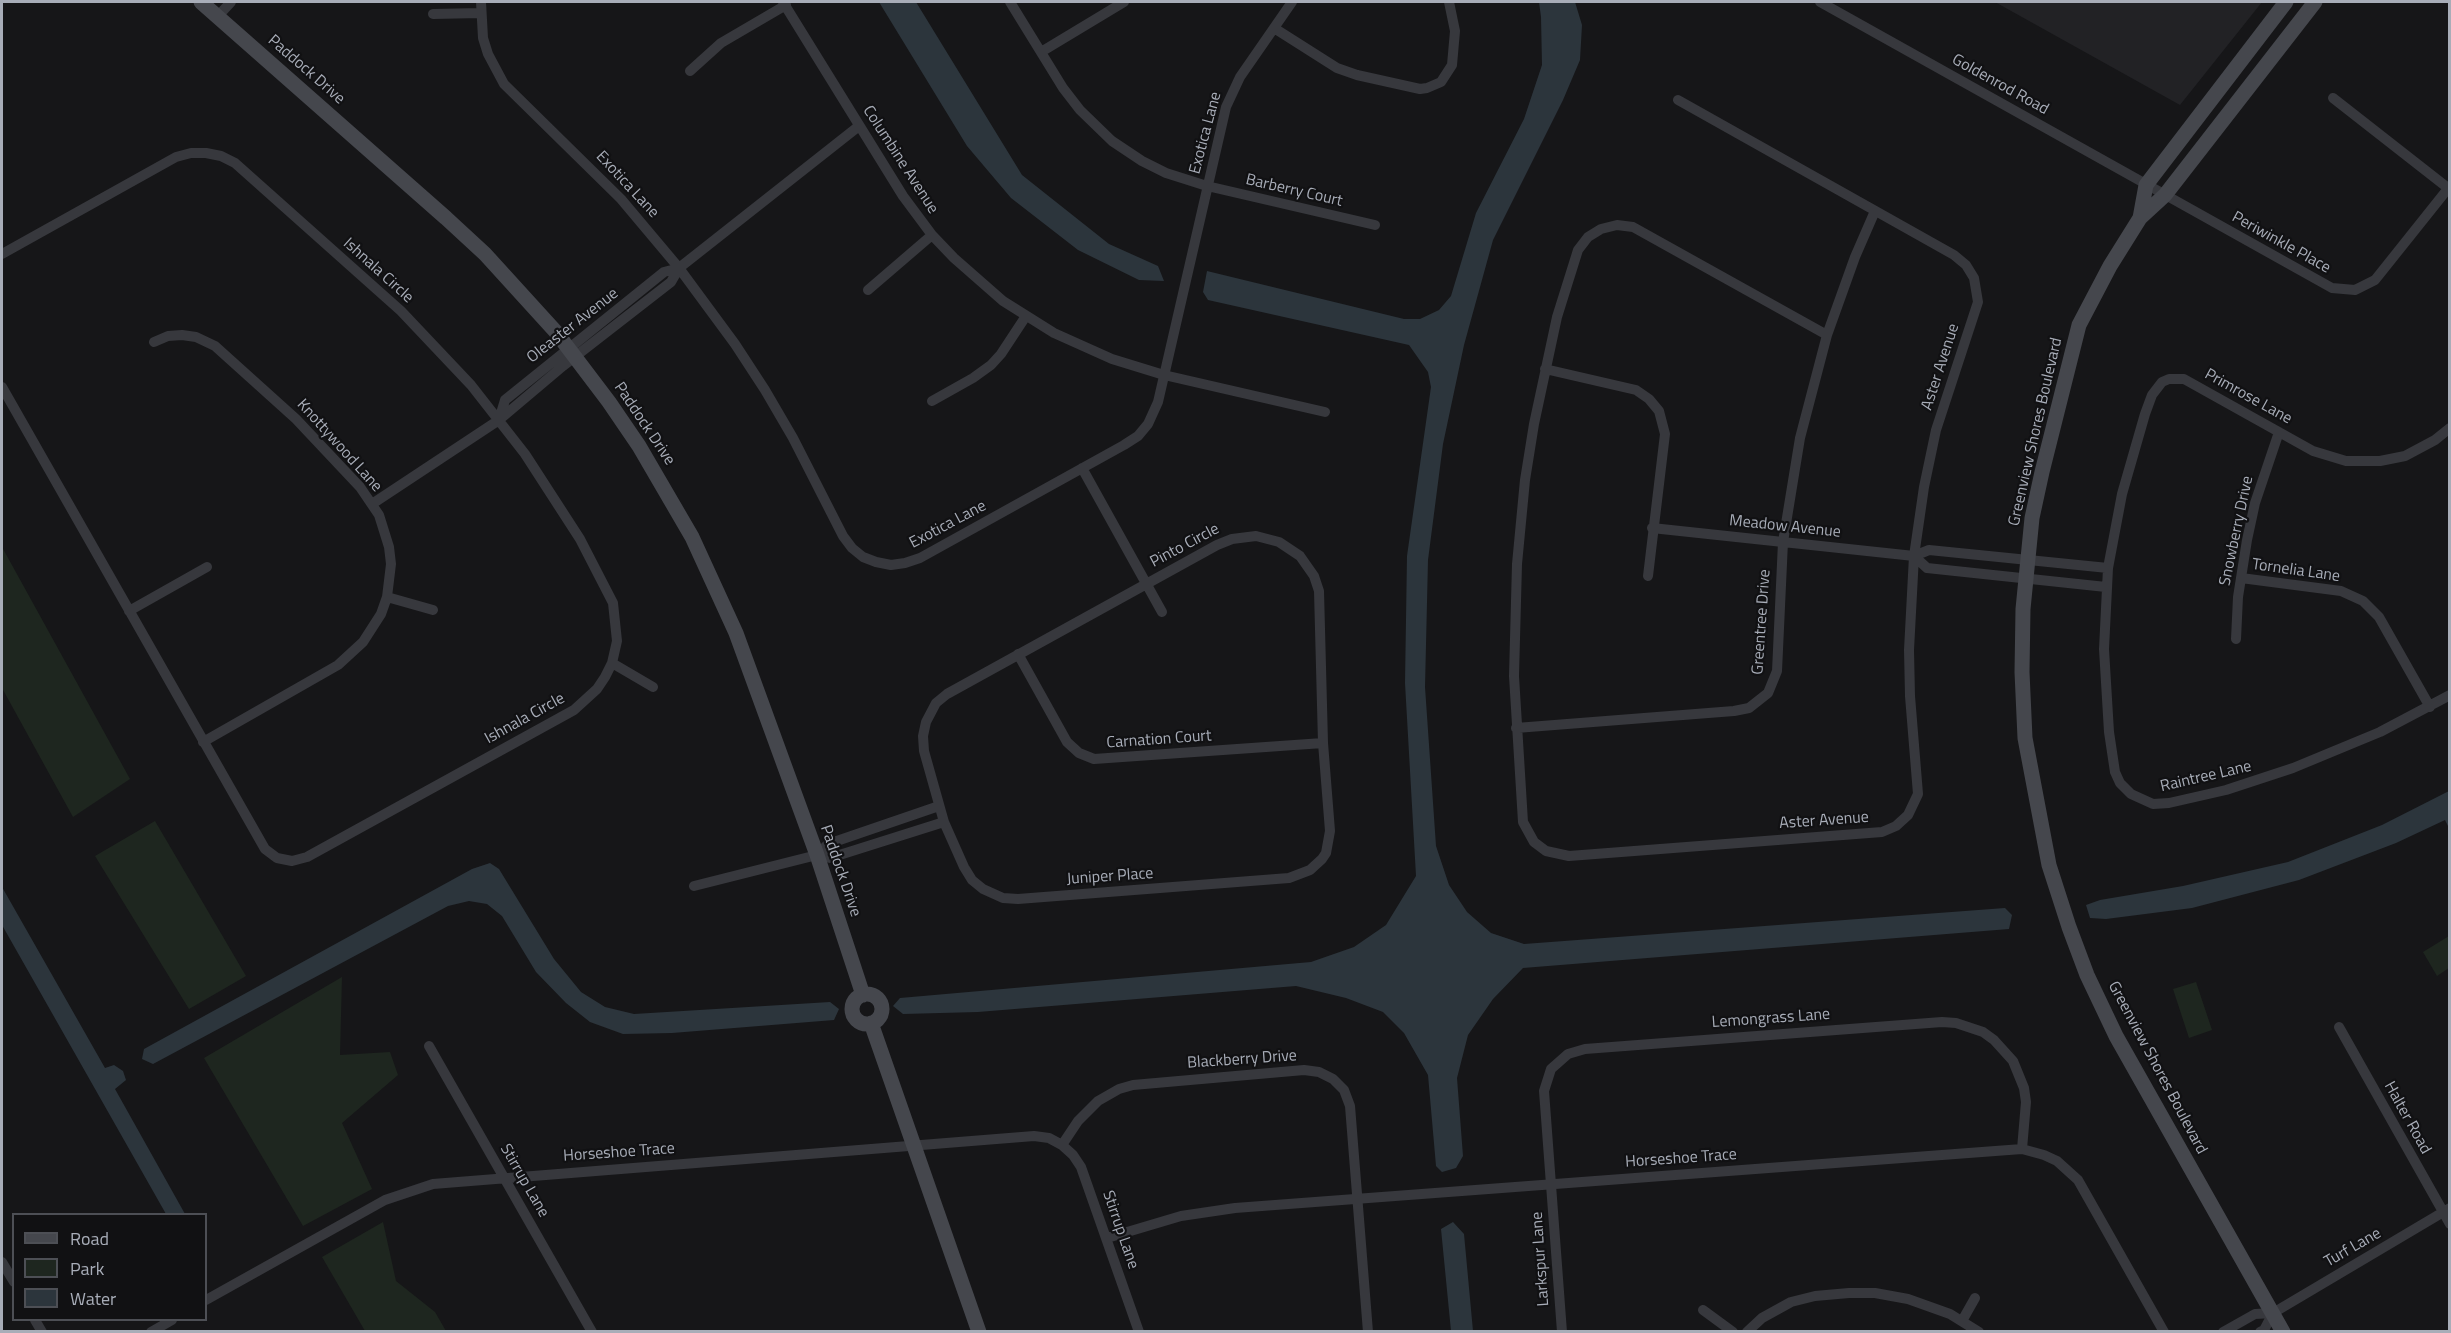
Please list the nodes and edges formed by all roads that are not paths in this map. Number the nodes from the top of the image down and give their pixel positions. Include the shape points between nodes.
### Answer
1 (201, 2) edge
2 (231, 2) edge
3 (481, 2) edge
4 (1010, 2) edge
5 (1124, 2) edge
6 (1292, 2) edge
7 (1449, 2) edge
8 (1820, 2) edge
9 (2286, 2) edge
10 (2315, 2) edge
11 (784, 3) edge
12 (480, 13) junction
13 (433, 14) dead end
14 (218, 16) junction
15 (1274, 28) junction
16 (1041, 52) junction
17 (690, 71) dead end
18 (2333, 98) dead end
19 (1678, 100) dead end
20 (859, 126) junction
21 (2146, 185) junction
22 (1207, 186) junction
23 (2449, 187) edge
24 (2165, 195) junction
25 (1875, 211) junction
26 (2140, 218) junction
27 (1375, 225) dead end
28 (932, 235) junction
29 (2, 254) edge
30 (679, 268) junction
31 (868, 290) dead end
32 (1026, 316) junction
33 (1827, 335) junction
34 (154, 342) dead end
35 (572, 353) junction
36 (1545, 369) junction
37 (1164, 375) junction
38 (2, 387) edge
39 (932, 401) dead end
40 (1325, 412) dead end
41 (499, 420) junction
42 (2450, 428) edge
43 (2279, 432) junction
44 (1083, 468) junction
45 (372, 504) junction
46 (1652, 528) junction
47 (1783, 542) junction
48 (1914, 556) junction
49 (2026, 560) junction
50 (207, 567) dead end
51 (2108, 568) junction
52 (1647, 576) dead end
53 (2024, 578) junction
54 (2241, 578) junction
55 (1146, 584) junction
56 (2106, 587) junction
57 (387, 597) junction
58 (433, 610) dead end
59 (129, 611) junction
60 (1162, 612) dead end
61 (2236, 639) dead end
62 (1018, 654) junction
63 (612, 663) junction
64 (653, 687) dead end
65 (2450, 695) edge
66 (2430, 707) junction
67 (1516, 728) junction
68 (203, 742) junction
69 (1323, 743) junction
70 (939, 806) junction
71 (944, 822) junction
72 (816, 855) junction
73 (1316, 865) joint
74 (694, 886) dead end
75 (863, 994) junction
76 (871, 1023) junction
77 (2339, 1027) dead end
78 (429, 1046) dead end
79 (915, 1145) junction
80 (1062, 1145) junction
81 (2022, 1149) junction
82 (504, 1177) junction
83 (1551, 1184) junction
84 (1358, 1198) junction
85 (2446, 1210) edge
86 (2450, 1224) edge
87 (1107, 1238) junction
88 (2, 1262) edge
89 (12, 1279) edge
90 (1975, 1298) dead end
91 (207, 1299) edge
92 (1703, 1310) dead end
93 (2272, 1312) junction
94 (170, 1321) edge
95 (1962, 1321) junction
96 (151, 1332) edge
97 (592, 1332) edge
98 (980, 1332) edge
99 (1139, 1332) edge
100 (1368, 1332) edge
101 (1562, 1332) edge
102 (1732, 1332) edge
103 (1747, 1332) edge
104 (1979, 1332) edge
105 (2164, 1332) edge
106 (2223, 1332) edge
107 (2260, 1332) edge
108 (2283, 1332) edge

1 - 14 street, Paddock Drive
2 - 14 street
3 - 12 street, Exotica Lane
4 - 16 street, Barberry Court
5 - 16 street
6 - 15 street, Exotica Lane
7 - 15 street via 1455,31 1452,65 1441,82 1427,88 1337,68
8 - 21 street, Goldenrod Road
9 - 21 street, Greenview Shores Boulevard
10 - 24 street, Greenview Shores Boulevard
11 - 17 street via 721,43
11 - 20 street, Columbine Avenue
12 - 13 street
12 - 30 street, Exotica Lane via 488,54 504,84 621,199
14 - 35 street, Paddock Drive via 454,225 521,293
15 - 22 street, Exotica Lane via 1232,92
16 - 22 street, Barberry Court via 1080,110 1112,141 1166,173
18 - 23 street
19 - 25 street, Aster Avenue
20 - 28 street, Columbine Avenue
20 - 30 street, Oleaster Avenue
21 - 24 street, Goldenrod Road
21 - 26 street, Greenview Shores Boulevard
22 - 27 street, Barberry Court
22 - 37 street, Exotica Lane
23 - 24 street, Periwinkle Place via 2375,280 2347,290 2325,285
24 - 26 street, Greenview Shores Boulevard
25 - 33 street, Greentree Drive
25 - 48 street, Aster Avenue via 1960,259 1971,271 1978,294 1936,430
26 - 49 street, Greenview Shores Boulevard via 2079,325 2042,471
28 - 31 street
28 - 32 street, Columbine Avenue via 978,280
29 - 41 street, Ishnala Circle via 176,157 198,152 221,156 241,168 401,311
30 - 35 street, Oleaster Avenue via 671,282
30 - 44 street, Exotica Lane via 765,390 843,536 869,560 891,565 912,561
32 - 37 street, Columbine Avenue via 1083,347
32 - 39 street via 991,365
33 - 36 street, Aster Avenue via 1640,230 1609,226 1588,237 1575,257
33 - 47 street, Greentree Drive via 1800,438
34 - 45 street, Knottywood Lane via 182,335 215,346 329,452
35 - 41 street, Oleaster Avenue
35 - 72 street, Paddock Drive via 644,455 692,537 746,658
36 - 46 street via 1636,390 1655,405 1665,434
36 - 67 street, Aster Avenue via 1519,536 1514,620
37 - 40 street, Columbine Avenue
37 - 44 street, Exotica Lane via 1156,410 1143,430
38 - 59 street, Ishnala Circle
41 - 45 street, Oleaster Avenue
41 - 63 street, Ishnala Circle via 553,496 607,590 617,626
42 - 43 street, Primrose Lane via 2405,456 2362,462 2329,457
43 - 51 street, Primrose Lane via 2184,379 2162,382 2152,394 2132,453
43 - 54 street, Snowberry Drive via 2255,503
44 - 55 street
45 - 57 street, Knottywood Lane via 389,547
46 - 47 street, Meadow Avenue
46 - 52 street
47 - 48 street, Meadow Avenue
47 - 67 street, Greentree Drive via 1777,671 1772,686 1756,704 1734,711
48 - 49 street, Meadow Avenue via 1929,550
48 - 53 street, Meadow Avenue via 1927,568
48 - 67 street, Aster Avenue via 1909,661 1918,786 1908,815 1889,830 1569,856 1554,854 1534,842 1523,822
49 - 51 street, Meadow Avenue
49 - 53 street, Greenview Shores Boulevard
50 - 59 street
51 - 56 street, Primrose Lane
53 - 56 street, Meadow Avenue
53 - 93 street, Greenview Shores Boulevard via 2025,738 2049,865 2068,927 2116,1036
54 - 61 street, Snowberry Drive
54 - 66 street, Tornelia Lane via 2341,591 2362,601 2379,617
55 - 60 street
55 - 62 street, Pinto Circle
55 - 69 street, Pinto Circle via 1216,545 1240,537 1272,540 1300,556 1320,591
56 - 66 street, Raintree Lane via 2105,691 2113,764 2125,789 2145,802 2169,803 2282,772 2337,752
57 - 58 street
57 - 68 street, Knottywood Lane via 373,629 345,660
59 - 68 street, Ishnala Circle
62 - 69 street, Carnation Court via 1067,742 1094,759
62 - 70 street, Pinto Circle via 947,694 928,715 924,751
63 - 64 street
63 - 68 street, Ishnala Circle via 597,689 574,710 300,860 277,858 265,849
65 - 66 street, Raintree Lane
69 - 73 street, Pinto Circle via 1330,831 1326,853
70 - 71 street, Pinto Circle
70 - 72 street via 828,844
71 - 72 street via 830,858
71 - 73 street, Juniper Place via 972,880 1010,899 1289,878
72 - 74 street
72 - 75 street, Paddock Drive
75 - 76 street via 877,998 881,1007 879,1017
75 - 76 street via 853,1004 852,1013 862,1023
76 - 79 street
77 - 85 street, Halter Road
78 - 82 street, Stirrup Lane
79 - 80 street, Horseshoe Trace via 1042,1136
79 - 82 street, Horseshoe Trace
79 - 98 street
80 - 84 street, Blackberry Drive via 1098,1101 1119,1089 1311,1070 1333,1079 1348,1096
80 - 87 street, Stirrup Lane via 1082,1167
81 - 83 street, Horseshoe Trace
81 - 83 street, Lemongrass Lane via 2026,1102 2013,1061 1983,1032 1942,1022 1585,1049 1568,1054 1551,1069 1544,1091
81 - 105 street, Horseshoe Trace via 2056,1161 2078,1180
82 - 91 street, Horseshoe Trace via 433,1184 385,1200
82 - 97 street, Stirrup Lane
83 - 84 street, Horseshoe Trace
83 - 101 street, Larkspur Lane
84 - 87 street, Horseshoe Trace via 1212,1210
84 - 100 street, Blackberry Drive
85 - 86 street, Halter Road
85 - 93 street, Turf Lane
87 - 99 street, Stirrup Lane
88 - 89 street
90 - 95 street
92 - 102 street
93 - 106 street, Turf Lane via 2255,1314
93 - 107 street, Turf Lane
93 - 108 street, Greenview Shores Boulevard
94 - 96 street
95 - 103 street via 1908,1299 1849,1293 1791,1302 1761,1318
95 - 104 street

